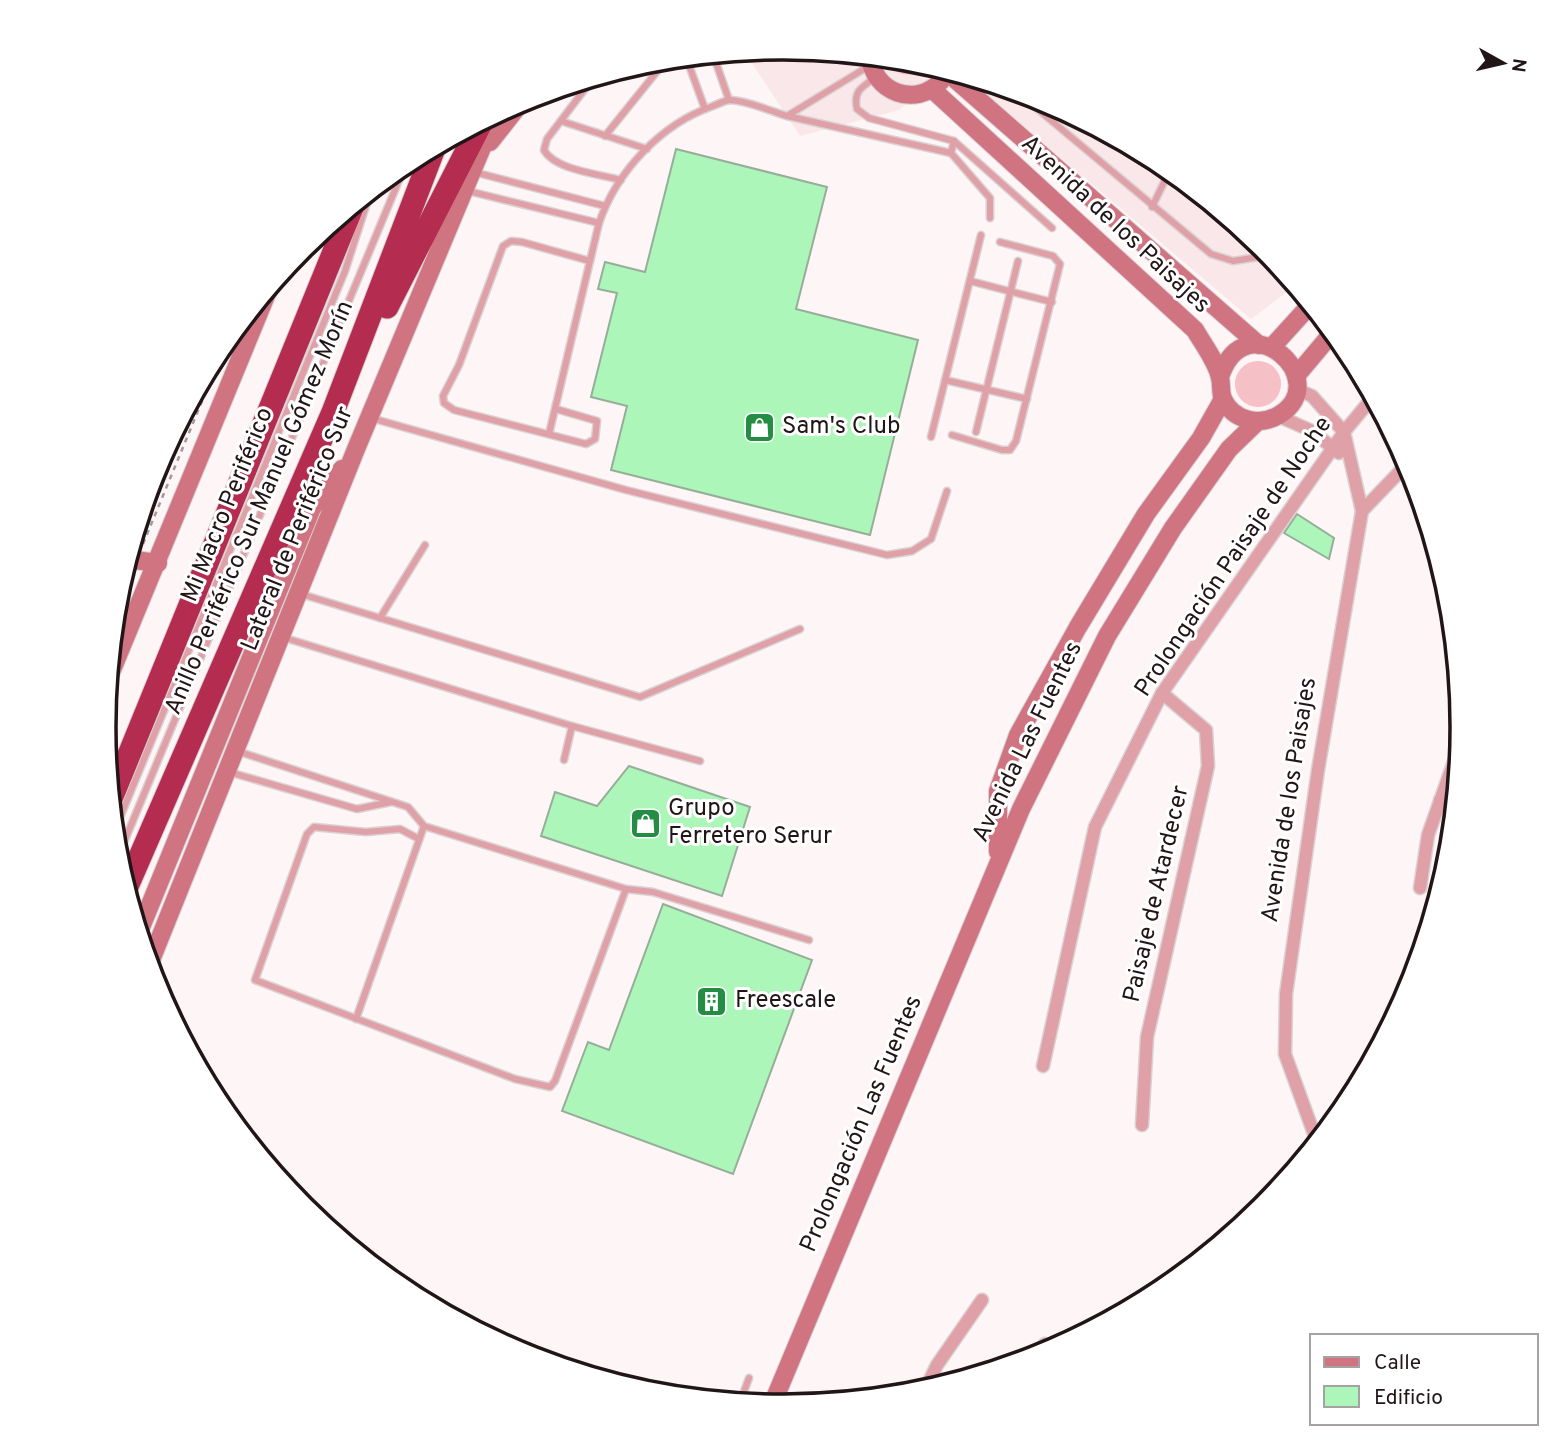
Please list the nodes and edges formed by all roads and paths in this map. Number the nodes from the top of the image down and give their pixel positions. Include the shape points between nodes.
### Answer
1 (716, 63) edge
2 (689, 66) edge
3 (872, 66) edge
4 (657, 71) edge
5 (943, 79) edge
6 (963, 84) edge
7 (585, 90) edge
8 (933, 90) junction
9 (729, 100) junction
10 (705, 108) junction
11 (1039, 110) edge
12 (787, 116) junction
13 (509, 118) edge
14 (561, 121) junction
15 (490, 127) edge
16 (475, 135) edge
17 (605, 136) junction
18 (954, 141) junction
19 (646, 149) junction
20 (951, 153) junction
21 (429, 161) edge
22 (474, 165) junction
23 (621, 180) junction
24 (1165, 180) edge
25 (398, 182) edge
26 (462, 190) junction
27 (366, 206) edge
28 (605, 206) junction
29 (1152, 207) junction
30 (990, 218) dead end
31 (346, 223) edge
32 (599, 223) junction
33 (1052, 228) dead end
34 (981, 235) dead end
35 (1000, 242) dead end
36 (1257, 257) edge
37 (590, 261) junction
38 (1018, 261) dead end
39 (970, 281) junction
40 (1010, 292) junction
41 (1052, 302) junction
42 (1304, 311) edge
43 (258, 315) edge
44 (1327, 341) edge
45 (1266, 346) junction
46 (1220, 377) junction
47 (946, 380) junction
48 (1296, 383) junction
49 (986, 389) junction
50 (1027, 399) junction
51 (1223, 399) junction
52 (200, 402) edge
53 (1367, 404) edge
54 (556, 409) junction
55 (333, 412) junction
56 (1278, 416) junction
57 (369, 418) junction
58 (1257, 422) junction
59 (976, 432) dead end
60 (1344, 432) junction
61 (550, 433) junction
62 (952, 436) dead end
63 (931, 437) dead end
64 (1332, 448) junction
65 (356, 449) junction
66 (1350, 463) junction
67 (1399, 472) edge
68 (947, 491) dead end
69 (1362, 511) junction
70 (148, 522) edge
71 (425, 545) dead end
72 (138, 560) edge
73 (158, 563) junction
74 (299, 594) junction
75 (380, 618) junction
76 (800, 629) dead end
77 (280, 637) junction
78 (121, 650) edge
79 (1162, 693) junction
80 (572, 726) junction
81 (235, 751) junction
82 (564, 760) dead end
83 (700, 761) dead end
84 (227, 771) junction
85 (1448, 777) edge
86 (118, 781) edge
87 (1446, 799) edge
88 (1440, 800) junction
89 (393, 801) junction
90 (122, 813) edge
91 (424, 826) junction
92 (126, 838) edge
93 (419, 839) junction
94 (998, 862) junction
95 (133, 873) edge
96 (1420, 888) dead end
97 (626, 889) junction
98 (145, 918) edge
99 (809, 940) dead end
100 (155, 951) edge
101 (356, 1019) junction
102 (1043, 1066) dead end
103 (1142, 1125) dead end
104 (1313, 1131) edge
105 (982, 1300) dead end
106 (931, 1377) edge
107 (749, 1378) dead end
108 (744, 1392) edge
109 (777, 1394) edge

1 - 9 lane
2 - 10 lane
3 - 8 street via 885,86 908,96
3 - 12 lane
3 - 18 lane via 854,98 856,109 869,118
4 - 17 lane
5 - 8 street
6 - 45 street, Avenida de los Paisajes
7 - 14 lane
8 - 46 street, Avenida de los Paisajes via 1195,330
9 - 10 lane
9 - 12 lane
10 - 19 lane
11 - 29 lane
12 - 20 lane
13 - 22 street
14 - 17 lane
14 - 23 lane via 547,139 544,150 549,158
15 - 22 street, Lateral de Periférico Sur
16 - 55 highway
17 - 19 lane
18 - 20 lane
18 - 33 lane
19 - 23 lane
20 - 30 lane via 990,198
21 - 55 highway, Anillo Periférico Sur Manuel Gómez Morín
22 - 26 street, Lateral de Periférico Sur
22 - 28 lane
23 - 28 lane
24 - 29 lane
25 - 92 lane, Mi Macro Periférico
26 - 32 lane
26 - 57 street, Lateral de Periférico Sur
27 - 90 lane, Mi Macro Periférico via 345,271
28 - 32 lane
29 - 36 lane via 1211,254 1233,261
31 - 86 highway, Anillo Periférico Sur Manuel Gómez Morín
32 - 37 lane
34 - 39 lane
35 - 41 lane via 1053,256 1060,264
37 - 54 lane
37 - 61 lane via 511,241 503,246 443,396 444,403 454,410
38 - 40 lane
39 - 40 lane
39 - 47 lane
40 - 41 lane
40 - 49 lane
41 - 50 lane
42 - 45 street
43 - 73 street
44 - 48 street
45 - 46 street via 1238,351
45 - 48 street via 1288,359
46 - 51 street
47 - 49 lane
47 - 63 lane
48 - 56 street via 1292,400
48 - 60 street
49 - 50 lane
49 - 59 lane
50 - 62 lane via 1010,450
51 - 58 street via 1231,411
51 - 94 street, Avenida Las Fuentes via 1139,525 1018,735 998,791
52 - 70 path
53 - 60 street, Prolongación Paisaje de Noche
54 - 61 lane
54 - 61 lane via 597,421 596,439 586,444
55 - 95 highway, Anillo Periférico Sur Manuel Gómez Morín
56 - 58 street
56 - 64 street via 1312,431
57 - 65 street, Lateral de Periférico Sur
57 - 68 lane via 626,490 887,555 912,551 931,539
58 - 94 street, Avenida Las Fuentes via 1229,449 1173,528 1107,636
60 - 64 street, Prolongación Paisaje de Noche
60 - 66 street, Avenida de los Paisajes
64 - 66 street
64 - 79 street, Prolongación Paisaje de Noche
65 - 74 street, Lateral de Periférico Sur
65 - 98 street via 312,509
66 - 69 street, Avenida de los Paisajes
67 - 69 street
69 - 104 street, Avenida de los Paisajes via 1286,994 1285,1054
71 - 75 lane
72 - 73 street
73 - 78 street
74 - 75 lane
74 - 77 street, Lateral de Periférico Sur
75 - 76 lane via 640,696
77 - 80 lane
77 - 81 street, Lateral de Periférico Sur
79 - 102 street, Prolongación Paisaje de Noche via 1096,827
79 - 103 street, Paisaje de Atardecer via 1206,730 1208,766 1147,1037
80 - 82 lane
80 - 83 lane
81 - 84 street, Lateral de Periférico Sur
81 - 89 lane
84 - 89 lane via 357,809
84 - 100 street, Lateral de Periférico Sur
85 - 88 street
87 - 88 street
88 - 96 street via 1428,835
89 - 91 lane via 408,807
91 - 93 lane
91 - 97 lane
93 - 101 lane
93 - 101 lane via 400,829 366,832 314,827 307,834 256,973 255,980 261,985
94 - 109 street, Prolongación Las Fuentes
97 - 99 lane via 653,892
97 - 101 lane via 550,1087 515,1079
105 - 106 street
107 - 108 lane

